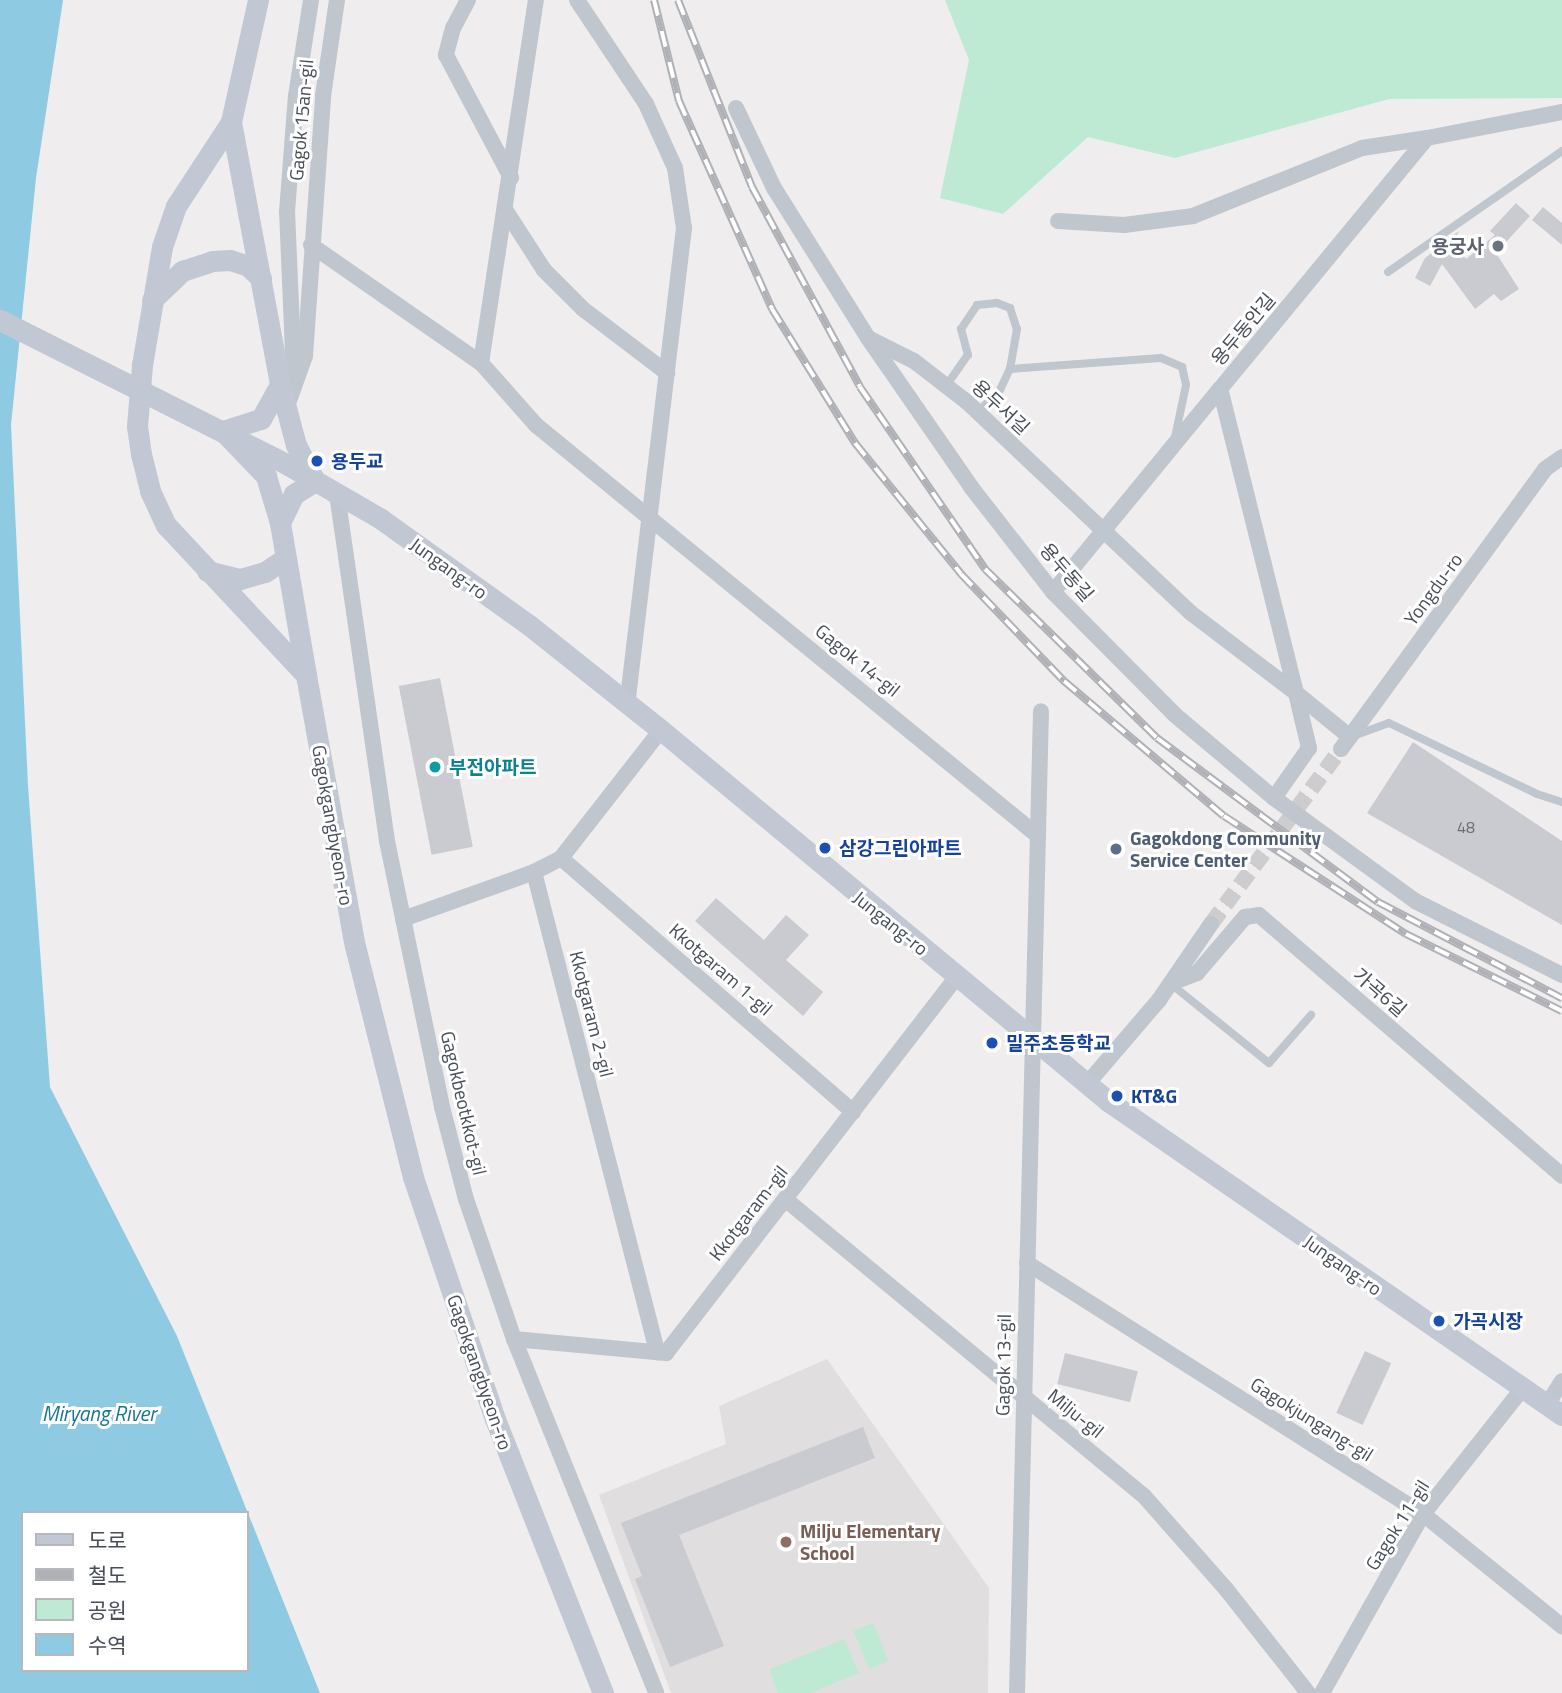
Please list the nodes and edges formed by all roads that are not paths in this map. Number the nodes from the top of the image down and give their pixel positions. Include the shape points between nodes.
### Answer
1 (258, 0) edge
2 (311, 0) edge
3 (337, 0) edge
4 (468, 0) edge
5 (536, 0) edge
6 (577, 0) edge
7 (736, 108) dead end
8 (1562, 112) edge
9 (230, 122) junction
10 (1427, 138) junction
11 (1562, 151) edge
12 (511, 178) junction
13 (506, 211) junction
14 (1058, 221) dead end
15 (312, 245) junction
16 (1388, 272) dead end
17 (261, 278) junction
18 (152, 300) junction
19 (0, 320) edge
20 (868, 338) junction
21 (481, 363) junction
22 (1010, 369) junction
23 (667, 373) junction
24 (287, 382) junction
25 (946, 386) junction
26 (1220, 389) junction
27 (978, 412) junction
28 (223, 431) junction
29 (1174, 440) junction
30 (1562, 457) edge
31 (315, 481) junction
32 (337, 494) junction
33 (651, 518) junction
34 (280, 523) junction
35 (1102, 533) junction
36 (286, 558) junction
37 (206, 571) junction
38 (1053, 592) junction
39 (306, 675) junction
40 (1296, 693) junction
41 (627, 704) junction
42 (1041, 711) dead end
43 (661, 730) junction
44 (1345, 743) junction
45 (1274, 798) junction
46 (1562, 802) edge
47 (1037, 835) junction
48 (561, 858) junction
49 (534, 872) junction
50 (403, 919) junction
51 (1211, 924) tunnel mouth
52 (1562, 975) edge
53 (957, 977) junction
54 (1171, 983) junction
55 (1311, 1015) dead end
56 (1032, 1038) junction
57 (1087, 1084) junction
58 (853, 1112) junction
59 (1562, 1176) edge
60 (785, 1199) junction
61 (1027, 1263) junction
62 (514, 1339) junction
63 (657, 1352) junction
64 (1562, 1381) edge
65 (1522, 1389) junction
66 (1024, 1398) junction
67 (1555, 1410) edge
68 (1423, 1514) junction
69 (1562, 1626) edge
70 (603, 1693) edge
71 (656, 1693) edge
72 (1017, 1693) edge
73 (1308, 1693) edge
74 (1322, 1693) edge

1 - 9 main road
2 - 24 street via 296,96 287,212
3 - 15 street, Gagok 15an-gil via 323,96
4 - 12 street via 453,28 446,55
5 - 12 street
6 - 23 street via 646,104 675,168 684,228
7 - 20 street via 774,188
8 - 10 street
9 - 17 main road
9 - 18 main road via 176,206
10 - 14 street via 1363,148 1193,216 1124,225
10 - 26 street, 용두동안길
11 - 16 lane
12 - 13 street
13 - 21 street
13 - 23 street via 544,270 583,309
15 - 21 street
15 - 24 street, Gagok 15an-gil via 305,356
17 - 18 main road via 248,266 212,261 182,271
17 - 24 main road
18 - 37 main road via 137,426 141,454 150,491 166,524
19 - 28 main road, Jungang-ro
20 - 25 street, 용두서길 via 914,361
20 - 38 street, 용두동길 via 971,487
21 - 33 street via 536,425
22 - 25 lane via 1017,329 1010,308 997,303 977,305 961,329 968,355
22 - 27 lane via 1000,390
22 - 29 lane via 1161,358 1182,367 1186,385
23 - 33 street
24 - 28 main road via 261,419
24 - 31 main road via 286,412
25 - 27 street, 용두서길
26 - 29 street
26 - 40 street, 용두동안길
27 - 35 street, 용두서길
28 - 31 main road, Jungang-ro
28 - 34 main road, Gagokgangbyeon-ro via 266,476
29 - 35 street
30 - 44 street, Yongdu-ro via 1545,469
31 - 32 main road, Jungang-ro
31 - 34 main road via 294,495
32 - 41 main road, Jungang-ro via 381,519 529,625
32 - 50 street, Gagokbeotkkot-gil via 387,841
33 - 41 street
33 - 47 street, Gagok 14-gil
34 - 36 main road, Gagokgangbyeon-ro
35 - 38 street
35 - 40 street, 용두서길 via 1191,613
36 - 37 main road via 265,572 240,579
36 - 39 main road, Gagokgangbyeon-ro
37 - 39 main road
38 - 45 street, 용두동길 via 1175,715
39 - 70 main road, Gagokgangbyeon-ro via 355,946 413,1177 495,1419
40 - 44 street
40 - 45 street via 1309,748
41 - 43 main road, Jungang-ro
42 - 47 street
43 - 48 street
43 - 53 main road, Jungang-ro
44 - 46 lane via 1389,723
45 - 52 street, 용두동길 via 1415,901
47 - 56 street
48 - 49 street
48 - 58 street, Kkotgaram 1-gil
49 - 50 street
49 - 63 street, Kkotgaram 2-gil
50 - 62 street, Gagokbeotkkot-gil via 459,1173
51 - 54 street
53 - 56 main road, Jungang-ro
53 - 58 street, Kkotgaram-gil
54 - 55 lane via 1269,1063
54 - 57 street
54 - 59 street, 가곡6길 via 1197,973 1245,917 1259,915
56 - 57 main road, Jungang-ro
56 - 61 street, Gagok 13-gil
57 - 65 main road, Jungang-ro
58 - 60 street, Kkotgaram-gil
60 - 63 street, Kkotgaram-gil via 666,1353
60 - 66 street, Milju-gil
61 - 66 street, Gagok 13-gil
61 - 68 street, Gagokjungang-gil
62 - 63 street
62 - 71 street, Gagokbeotkkot-gil
64 - 67 street
65 - 67 main road, Jungang-ro
65 - 68 street, Gagok 11-gil
66 - 72 street, Gagok 13-gil
66 - 73 street, Milju-gil via 1144,1496
68 - 69 street, Gagokjungang-gil
68 - 74 street, Gagok 11-gil

